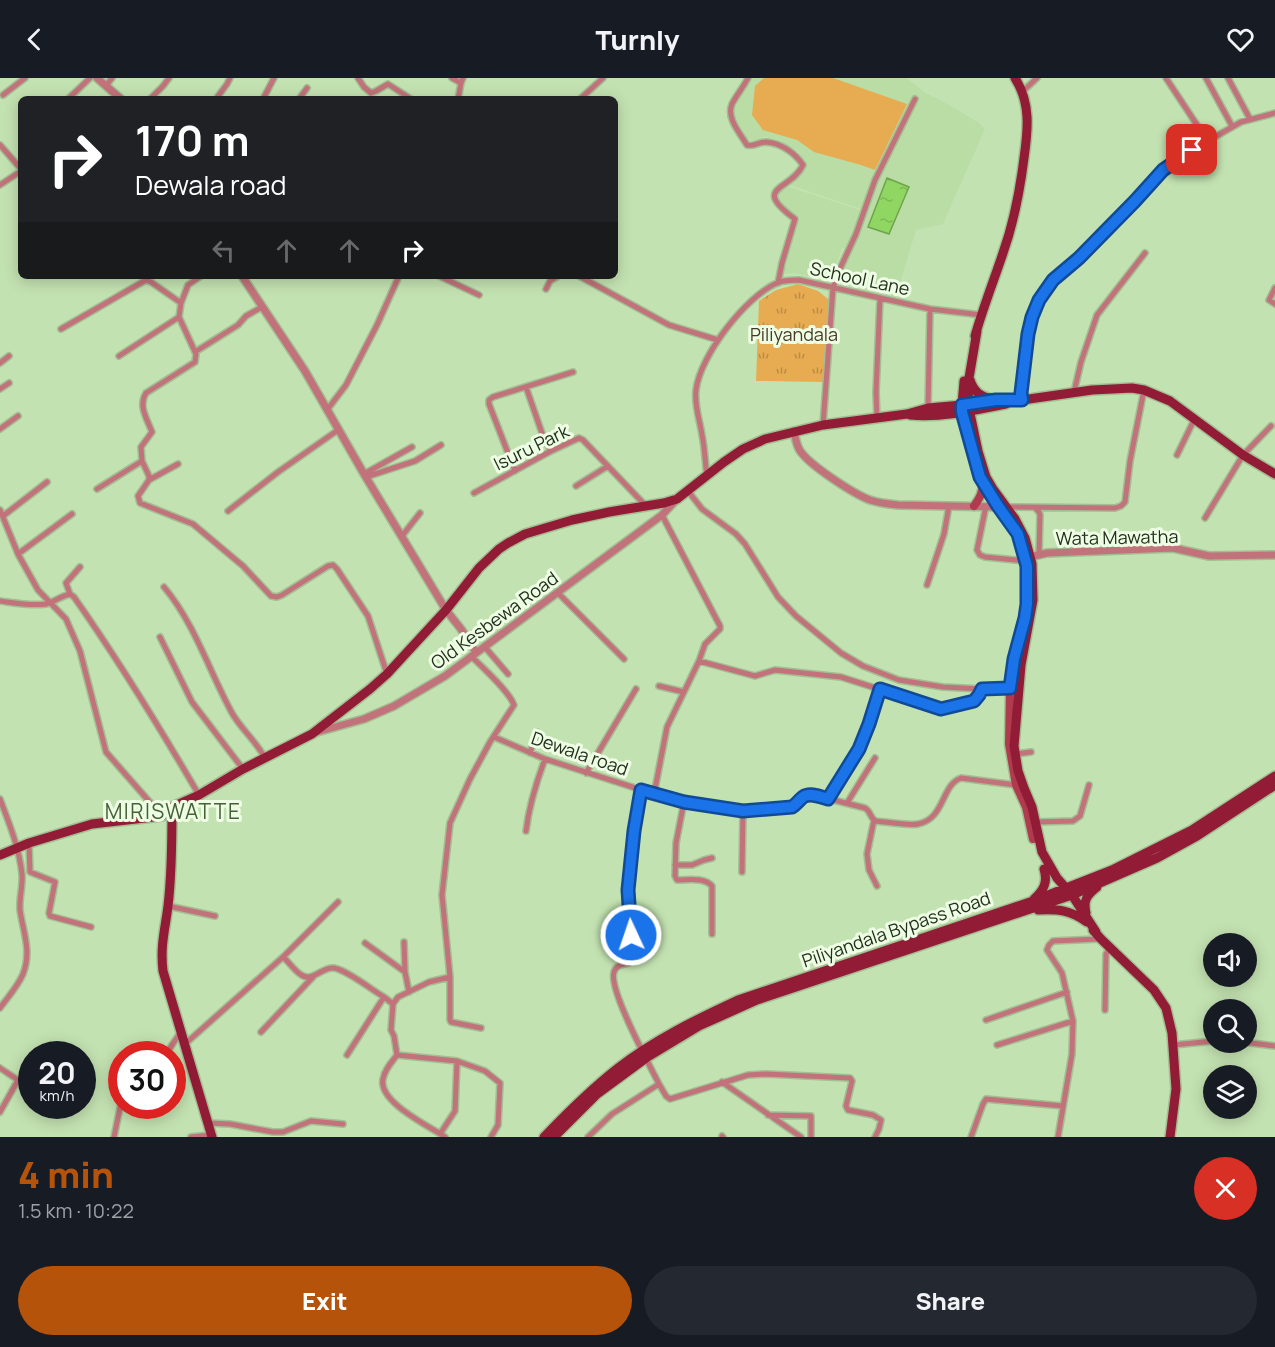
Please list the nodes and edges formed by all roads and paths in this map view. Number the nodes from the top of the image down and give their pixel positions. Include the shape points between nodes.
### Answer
1 (25, 78) edge
2 (90, 78) edge
3 (97, 78) edge
4 (112, 78) edge
5 (169, 78) edge
6 (230, 78) edge
7 (274, 78) edge
8 (358, 78) edge
9 (452, 78) edge
10 (603, 78) edge
11 (748, 78) edge
12 (1015, 78) edge
13 (1037, 78) edge
14 (1166, 78) edge
15 (1206, 78) edge
16 (1228, 78) edge
17 (462, 80) edge
18 (106, 86) junction
19 (307, 88) dead end
20 (1022, 92) junction
21 (3, 95) dead end
22 (71, 96) edge
23 (118, 96) edge
24 (153, 96) edge
25 (218, 96) edge
26 (265, 96) edge
27 (301, 96) edge
28 (406, 96) edge
29 (459, 96) edge
30 (583, 96) edge
31 (915, 99) dead end
32 (1275, 113) edge
33 (1250, 119) junction
34 (1232, 126) junction
35 (1206, 141) junction
36 (0, 145) edge
37 (18, 166) edge
38 (18, 172) edge
39 (0, 185) edge
40 (1145, 253) dead end
41 (197, 279) edge
42 (244, 279) edge
43 (398, 279) edge
44 (445, 279) edge
45 (553, 279) edge
46 (585, 279) edge
47 (778, 283) junction
48 (833, 288) junction
49 (1275, 288) edge
50 (546, 289) dead end
51 (479, 295) dead end
52 (880, 299) junction
53 (181, 303) junction
54 (1275, 304) edge
55 (262, 307) junction
56 (930, 309) junction
57 (982, 315) junction
58 (179, 317) junction
59 (61, 329) dead end
60 (976, 331) junction
61 (718, 340) junction
62 (195, 352) junction
63 (9, 356) dead end
64 (119, 356) dead end
65 (0, 363) edge
66 (573, 372) dead end
67 (969, 378) junction
68 (9, 383) dead end
69 (526, 387) junction
70 (0, 389) edge
71 (1144, 390) junction
72 (1074, 392) junction
73 (996, 400) junction
74 (1019, 400) junction
75 (928, 408) junction
76 (965, 408) junction
77 (327, 410) junction
78 (907, 414) junction
79 (18, 416) dead end
80 (877, 418) junction
81 (1195, 418) junction
82 (823, 425) junction
83 (1271, 426) dead end
84 (0, 429) edge
85 (338, 429) junction
86 (794, 431) junction
87 (441, 445) dead end
88 (411, 447) dead end
89 (551, 451) junction
90 (1177, 454) dead end
91 (1243, 455) junction
92 (142, 461) junction
93 (178, 464) dead end
94 (608, 466) junction
95 (515, 471) junction
96 (1275, 474) edge
97 (365, 476) junction
98 (706, 476) junction
99 (148, 480) junction
100 (47, 482) dead end
101 (983, 482) junction
102 (576, 486) dead end
103 (97, 489) dead end
104 (688, 492) junction
105 (474, 493) dead end
106 (677, 499) junction
107 (950, 506) junction
108 (974, 506) junction
109 (986, 506) junction
110 (646, 507) junction
111 (1002, 507) junction
112 (1035, 507) junction
113 (228, 511) dead end
114 (2, 513) edge
115 (420, 513) dead end
116 (72, 514) dead end
117 (662, 515) junction
118 (1205, 518) dead end
119 (402, 536) junction
120 (18, 555) junction
121 (1275, 555) edge
122 (1032, 558) junction
123 (80, 567) dead end
124 (927, 585) dead end
125 (164, 587) dead end
126 (557, 592) junction
127 (70, 594) junction
128 (0, 601) edge
129 (49, 603) junction
130 (446, 610) junction
131 (160, 637) dead end
132 (484, 646) junction
133 (473, 654) junction
134 (624, 659) dead end
135 (699, 661) junction
136 (387, 674) junction
137 (508, 674) dead end
138 (659, 686) dead end
139 (636, 689) dead end
140 (880, 689) junction
141 (982, 689) junction
142 (1014, 689) junction
143 (684, 692) junction
144 (537, 732) dead end
145 (312, 734) junction
146 (494, 737) junction
147 (1031, 752) dead end
148 (530, 753) junction
149 (1016, 754) junction
150 (265, 758) junction
151 (875, 758) dead end
152 (544, 759) junction
153 (243, 769) junction
154 (586, 773) junction
155 (1275, 776) edge
156 (1019, 784) junction
157 (1089, 785) dead end
158 (1275, 785) edge
159 (641, 790) junction
160 (654, 794) junction
161 (199, 795) junction
162 (0, 799) edge
163 (828, 799) junction
164 (684, 802) junction
165 (847, 803) junction
166 (172, 807) junction
167 (743, 811) junction
168 (162, 816) junction
169 (874, 820) junction
170 (1035, 822) junction
171 (526, 831) dead end
172 (1033, 839) joint
173 (29, 843) junction
174 (18, 848) junction
175 (0, 855) edge
176 (712, 858) dead end
177 (675, 865) junction
178 (1045, 865) junction
179 (742, 872) dead end
180 (1090, 878) junction
181 (1107, 880) junction
182 (877, 886) dead end
183 (1066, 893) junction
184 (1033, 901) junction
185 (338, 903) dead end
186 (168, 906) junction
187 (1022, 912) junction
188 (215, 916) dead end
189 (1087, 920) junction
190 (91, 927) dead end
191 (712, 934) dead end
192 (1098, 936) junction
193 (365, 942) dead end
194 (404, 942) dead end
195 (1110, 948) junction
196 (283, 957) junction
197 (405, 972) junction
198 (314, 976) junction
199 (450, 977) junction
200 (409, 992) junction
201 (1067, 992) junction
202 (384, 997) junction
203 (393, 1004) junction
204 (0, 1008) edge
205 (1105, 1010) dead end
206 (986, 1020) dead end
207 (1073, 1021) junction
208 (482, 1028) dead end
209 (181, 1032) junction
210 (261, 1032) dead end
211 (175, 1041) edge
212 (184, 1041) edge
213 (1203, 1042) edge
214 (186, 1043) edge
215 (1257, 1044) edge
216 (997, 1045) dead end
217 (1173, 1045) junction
218 (1275, 1046) edge
219 (186, 1047) edge
220 (347, 1055) dead end
221 (398, 1055) junction
222 (644, 1055) junction
223 (457, 1061) junction
224 (0, 1068) edge
225 (722, 1082) junction
226 (659, 1084) junction
227 (1063, 1106) junction
228 (0, 1112) edge
229 (768, 1115) junction
230 (118, 1119) edge
231 (208, 1123) junction
232 (343, 1124) dead end
233 (443, 1135) edge
234 (212, 1136) edge
235 (114, 1137) edge
236 (191, 1137) edge
237 (491, 1137) edge
238 (544, 1137) edge
239 (554, 1137) edge
240 (589, 1137) edge
241 (801, 1137) edge
242 (811, 1137) edge
243 (875, 1137) edge
244 (970, 1137) edge
245 (1058, 1137) edge
246 (1170, 1137) edge

1 - 21 street
2 - 22 street
3 - 18 street
4 - 18 street
5 - 24 street
6 - 25 street
7 - 26 street
8 - 28 street via 371,93 388,84
9 - 17 street
10 - 30 street
11 - 47 street via 731,113 747,145 769,142 790,151 803,165 774,196 795,219
12 - 20 main road
13 - 20 street
14 - 35 street
15 - 34 street
16 - 33 street
17 - 29 street
18 - 23 street
19 - 27 street
20 - 57 main road via 1028,119 1021,182 1004,252
31 - 48 street via 875,180
32 - 33 street
33 - 34 street
34 - 35 street
35 - 74 street via 1163,170 1053,280 1032,317
36 - 37 street
38 - 39 street
40 - 72 street via 1097,315
41 - 53 street via 188,285
42 - 55 street
43 - 77 street via 346,385
44 - 51 street
45 - 50 street
46 - 61 street via 669,325
47 - 48 street, School Lane via 799,280
47 - 61 street via 756,296
48 - 52 street, School Lane
48 - 82 street
49 - 54 street via 1269,300
52 - 56 street, School Lane
52 - 80 street
53 - 58 street
53 - 59 street via 146,280
55 - 62 street
55 - 77 street
56 - 57 street, School Lane
56 - 75 street
57 - 60 main road
58 - 62 street
58 - 64 street
60 - 67 main road
60 - 76 main road via 965,369
61 - 98 street via 699,374 696,389
62 - 92 street via 195,362 143,397 142,406 152,432 141,447
63 - 65 street
66 - 69 street
67 - 73 main road via 977,393
67 - 76 main road
68 - 70 street
69 - 89 street
69 - 95 street via 490,398 489,402
71 - 72 main road
71 - 81 main road
71 - 112 street via 1125,502 1115,508
72 - 74 main road
73 - 74 main road
73 - 76 main road
74 - 76 main road
75 - 76 main road
75 - 78 main road
76 - 78 main road via 927,416
76 - 101 main road
76 - 111 main road via 986,477
77 - 85 street
78 - 80 main road
79 - 84 street
80 - 82 main road
81 - 90 street
81 - 91 main road
82 - 86 main road
83 - 91 street
85 - 97 street
85 - 113 street
86 - 98 main road via 743,449
86 - 107 street via 799,450 806,458 869,500
87 - 97 street via 415,461
88 - 97 street
89 - 94 street, Isuru Park via 579,438
89 - 95 street, Isuru Park
91 - 96 main road
91 - 118 street
92 - 99 street
92 - 103 street
93 - 99 street
94 - 102 street
94 - 110 street, Isuru Park
95 - 105 street, Isuru Park
97 - 119 street
98 - 104 main road
99 - 136 street via 138,496 140,502 193,524 243,566 271,596 282,595 328,566 337,569 368,616
100 - 114 street
101 - 108 main road via 982,494
101 - 111 main road
104 - 106 main road
104 - 141 street via 702,509 745,544 790,610 841,653 899,680
106 - 110 main road
106 - 117 street, Old Kesbewa Road
107 - 108 street
107 - 124 street
108 - 109 street
109 - 111 street
109 - 122 street via 976,550 980,555
110 - 130 main road via 572,520 525,534 499,549 479,568
111 - 112 street
111 - 122 main road via 1025,538
112 - 122 street via 1040,515
114 - 120 street
115 - 119 street
116 - 120 street
117 - 126 street, Old Kesbewa Road
117 - 135 street via 720,626 705,644
119 - 130 street
120 - 129 street
121 - 122 street, Wata Mawatha via 1209,556 1173,548 1047,553
122 - 142 main road via 1033,600
123 - 127 street via 66,583
125 - 150 street via 176,601 233,715
126 - 132 street, Old Kesbewa Road
126 - 134 street
127 - 129 street
127 - 161 street via 106,643
128 - 129 street
129 - 168 street via 66,619 80,651 106,753
130 - 133 street
130 - 136 main road
131 - 153 street via 192,702
132 - 133 street, Old Kesbewa Road
132 - 137 street
133 - 145 street, Old Kesbewa Road via 394,706
133 - 146 street via 513,702
135 - 140 street via 755,676 775,670 841,677
135 - 143 street
136 - 145 main road
138 - 143 street
139 - 154 street
140 - 141 street via 941,709 974,701
140 - 163 street via 859,749
141 - 142 street
142 - 149 main road
142 - 156 main road via 1009,744
143 - 160 street via 667,727
144 - 148 street
145 - 150 main road
146 - 148 street, Dewala road
146 - 199 street via 450,823 442,895
147 - 149 street
148 - 152 street, Dewala road
149 - 156 main road
150 - 153 main road
151 - 165 street
152 - 154 street, Dewala road
152 - 171 street
153 - 161 main road
154 - 159 street, Dewala road
155 - 180 main road, Piliyandala Bypass Road via 1192,830
156 - 169 street, Dewala road via 961,778 952,784 938,811 929,819 918,824
156 - 170 main road via 1032,807
156 - 172 main road
157 - 170 street via 1080,816 1072,821
158 - 181 main road, Piliyandala Bypass Road via 1197,836
159 - 160 street, Dewala road
159 - 222 street via 628,890 632,958 614,969 612,979
160 - 164 street, Dewala road
161 - 166 main road
162 - 174 street
163 - 165 street, Dewala road
163 - 167 street, Dewala road via 810,794 792,807
164 - 167 street, Dewala road
164 - 177 street
165 - 169 street, Dewala road via 866,808
166 - 168 main road
166 - 186 main road
167 - 179 street
168 - 173 main road via 92,824
169 - 182 street via 867,854
170 - 178 main road
172 - 178 main road
173 - 174 main road
173 - 190 street via 30,872 55,882 50,916
174 - 175 main road
174 - 204 street via 20,908 27,953 24,972
176 - 177 street via 692,865
177 - 191 street via 677,880 711,884
178 - 180 main road via 1067,879
178 - 183 main road
178 - 184 main road via 1045,885
180 - 183 main road, Piliyandala Bypass Road
181 - 183 main road, Piliyandala Bypass Road
181 - 189 main road via 1085,900
183 - 184 main road, Piliyandala Bypass Road
183 - 187 main road, Piliyandala Bypass Road
183 - 189 main road
184 - 222 main road, Piliyandala Bypass Road via 738,1000 693,1021
185 - 196 street
186 - 188 street
186 - 209 main road via 162,962
187 - 189 main road via 1054,909
187 - 222 main road, Piliyandala Bypass Road via 757,1000
189 - 192 main road
192 - 195 main road
192 - 201 street via 1053,941 1049,945 1047,950 1062,973
193 - 197 street
194 - 197 street
195 - 205 street via 1106,954
195 - 217 main road via 1162,1001
196 - 198 street via 300,975
196 - 214 street
197 - 200 street
198 - 202 street via 333,967
198 - 210 street
199 - 200 street
199 - 208 street via 451,1022
200 - 203 street
201 - 206 street
201 - 207 street
202 - 203 street
202 - 220 street
203 - 221 street via 391,1030
207 - 216 street
207 - 227 street
209 - 211 street
209 - 212 main road
213 - 217 street
215 - 218 street
217 - 246 main road via 1176,1098
219 - 231 main road
221 - 223 street
221 - 233 street via 382,1081 386,1095 399,1108
222 - 226 street
222 - 238 main road, Piliyandala Bypass Road via 618,1068
222 - 239 main road, Piliyandala Bypass Road
223 - 233 street via 455,1111
223 - 237 street via 485,1071 500,1083 498,1125
224 - 228 street via 18,1080
225 - 226 street via 670,1099
225 - 229 street
225 - 243 street via 766,1074 850,1078 846,1106 881,1120
226 - 240 street via 612,1114
227 - 244 street via 986,1100
227 - 245 street
229 - 241 street
229 - 242 street via 811,1113
230 - 235 street
231 - 232 street via 273,1132 284,1132 311,1121
231 - 234 main road
234 - 236 street

